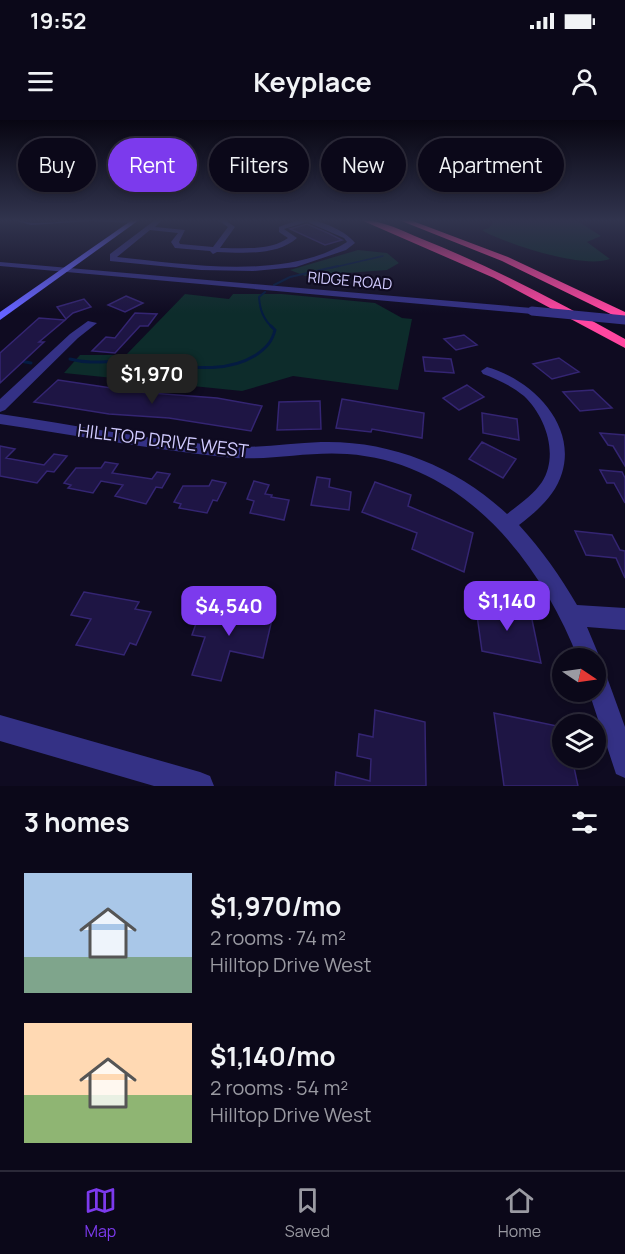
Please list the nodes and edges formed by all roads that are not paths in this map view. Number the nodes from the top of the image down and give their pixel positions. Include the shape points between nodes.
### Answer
1 (93, 251) edge
2 (119, 251) edge
3 (218, 251) edge
4 (334, 251) edge
5 (445, 251) edge
6 (484, 251) edge
7 (0, 264) edge
8 (206, 268) junction
9 (65, 271) junction
10 (187, 282) junction
11 (198, 282) junction
12 (0, 317) edge
13 (625, 319) edge
14 (92, 323) dead end
15 (625, 344) edge
16 (487, 371) dead end
17 (0, 407) edge
18 (0, 419) edge
19 (507, 524) junction
20 (571, 615) junction
21 (625, 619) edge
22 (585, 648) edge
23 (604, 702) edge
24 (0, 728) edge
25 (625, 765) edge
26 (200, 786) edge

1 - 9 main road
2 - 8 street via 113,259
3 - 8 street
4 - 8 street via 288,266
5 - 15 highway
6 - 13 highway
7 - 9 street, RIDGE ROAD
8 - 10 street
8 - 11 street
9 - 10 street, RIDGE ROAD
9 - 12 main road
10 - 11 street, RIDGE ROAD
11 - 13 street, RIDGE ROAD, bridge
14 - 17 street
16 - 19 street via 519,387 536,401 549,423 557,450 548,486
18 - 19 street, HILLTOP DRIVE WEST via 226,452 332,447 370,450 405,459 440,475 474,496
19 - 20 street, HILLTOP DRIVE WEST via 542,566
20 - 21 street
20 - 22 street, HILLTOP DRIVE WEST
23 - 25 street
24 - 26 street

